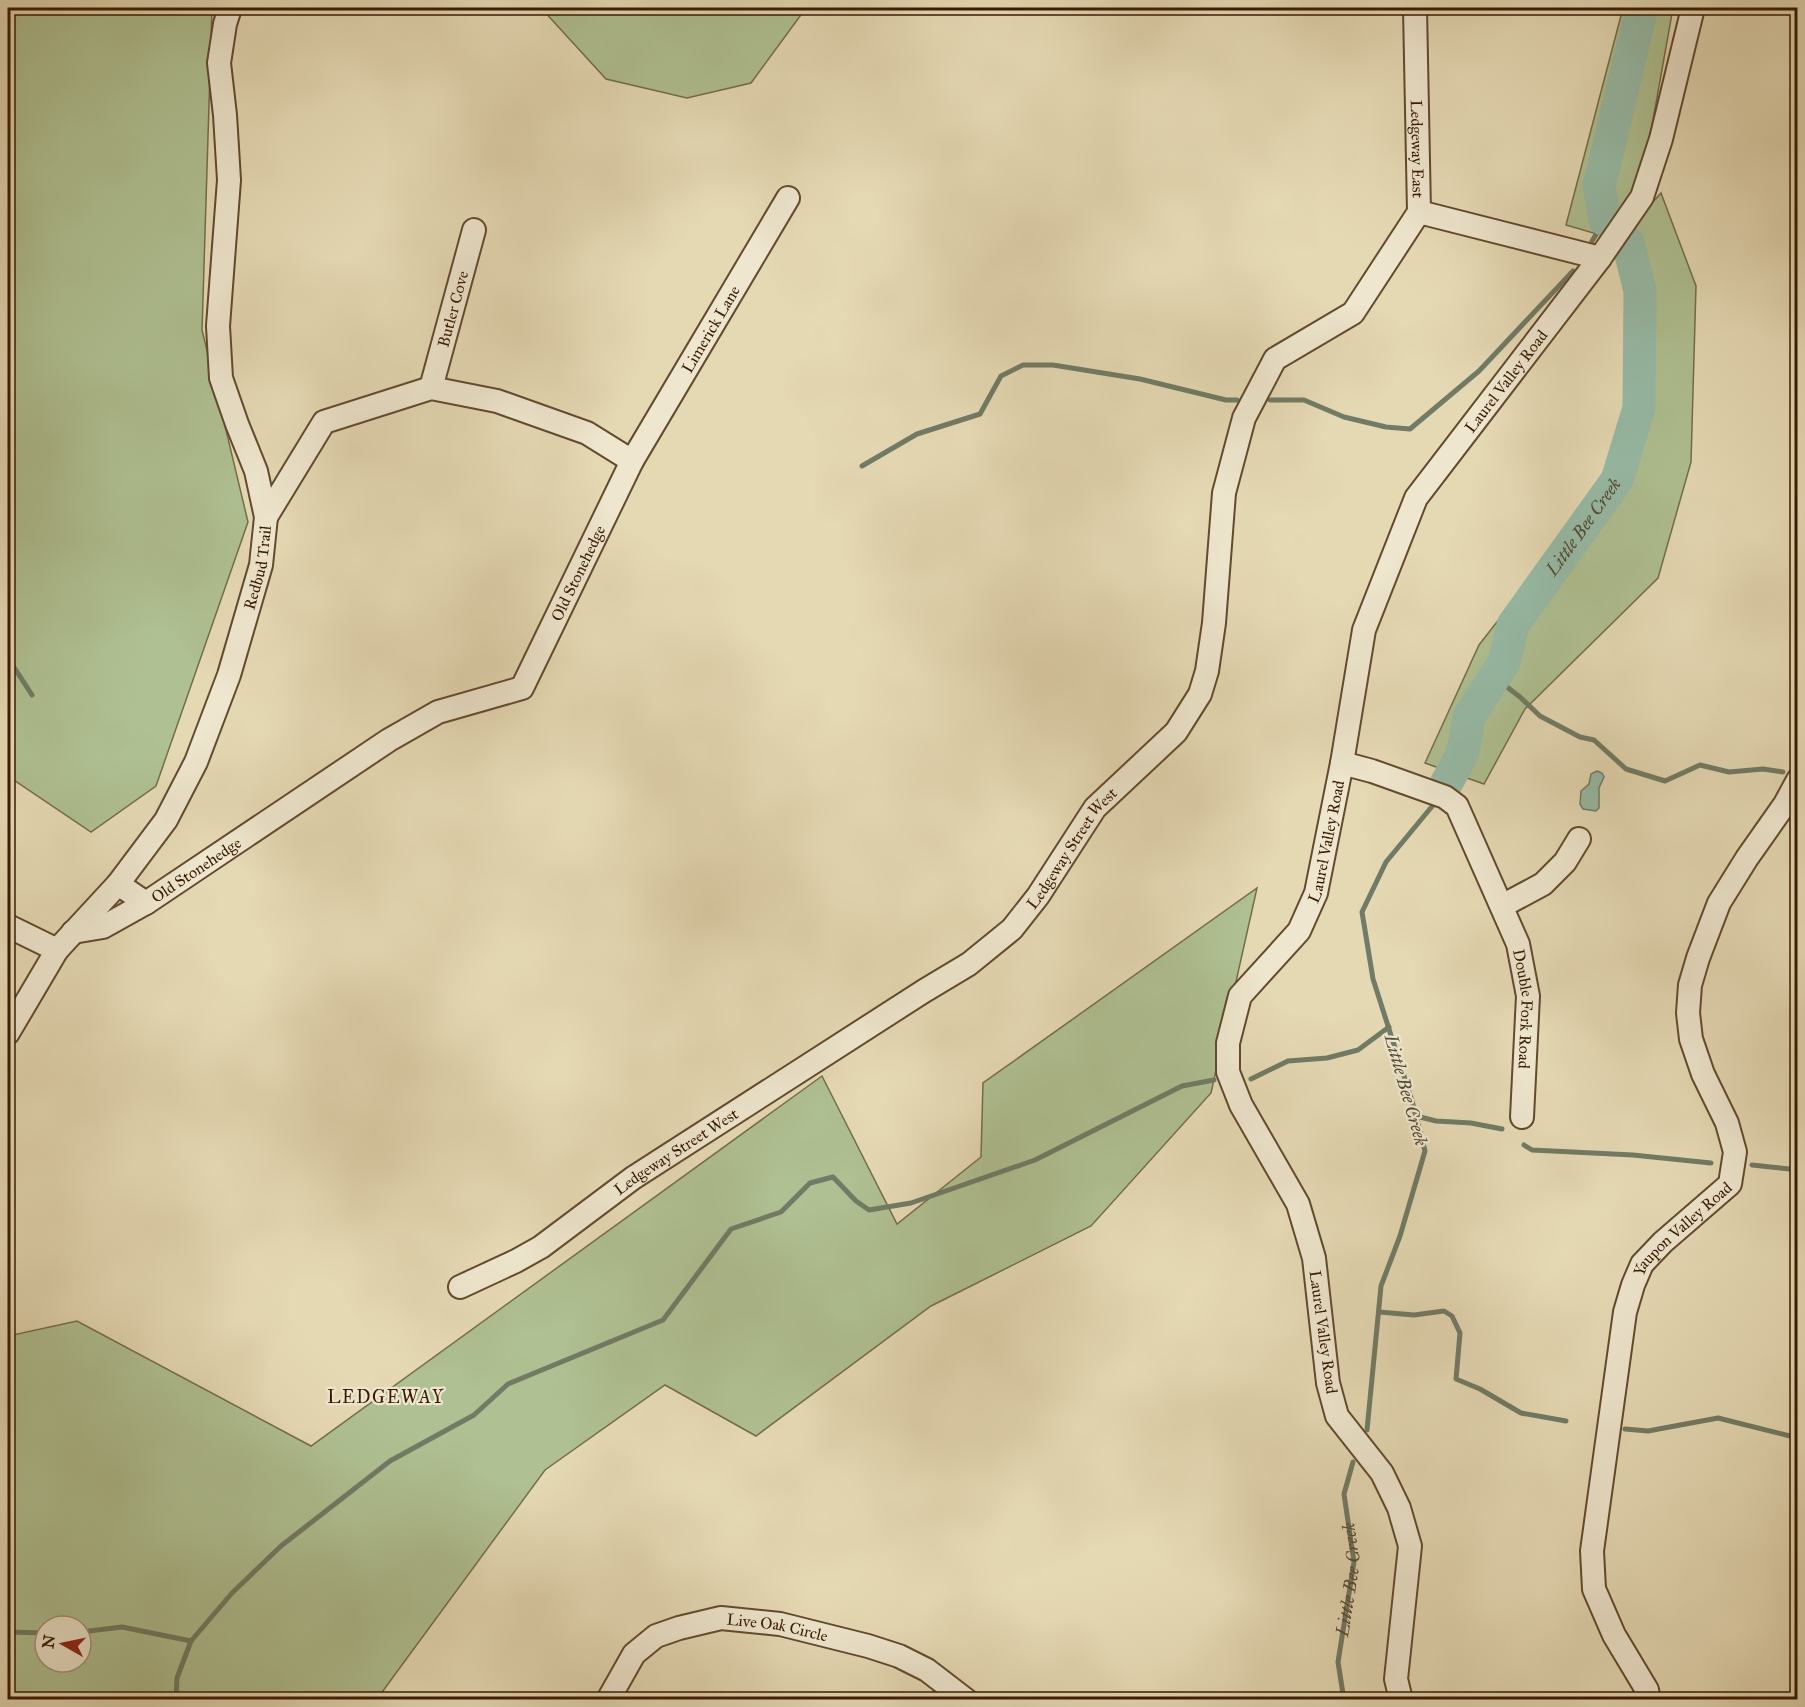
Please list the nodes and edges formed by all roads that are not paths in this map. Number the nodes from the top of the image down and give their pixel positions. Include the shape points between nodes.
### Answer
1 (230, 8) edge
2 (1415, 8) edge
3 (1693, 8) edge
4 (788, 198) dead end
5 (1419, 212) junction
6 (474, 230) dead end
7 (1600, 258) junction
8 (431, 388) junction
9 (632, 461) junction
10 (266, 517) junction
11 (1342, 763) junction
12 (1797, 780) edge
13 (1579, 839) dead end
14 (118, 884) junction
15 (146, 903) junction
16 (1502, 906) junction
17 (8, 926) edge
18 (73, 933) junction
19 (57, 950) junction
20 (8, 1033) edge
21 (1522, 1117) dead end
22 (460, 1287) dead end
23 (608, 1700) edge
24 (966, 1700) edge
25 (1401, 1700) edge
26 (1649, 1700) edge

1 - 10 street, Redbud Trail via 219,63 228,180 218,326 221,378 256,471
2 - 5 street, Ledgeway East
3 - 7 street, Laurel Valley Road via 1661,139 1642,197
4 - 9 street, Limerick Lane
5 - 7 street, Ledgeway East
5 - 22 street, Ledgeway Street West via 1353,313 1275,359 1244,418 1228,472 1208,671 1200,694 1176,732 1095,808 1012,929 969,964 633,1178 542,1247
6 - 8 street, Butler Cove
7 - 11 street, Laurel Valley Road via 1416,498 1364,630
8 - 9 street via 496,401 587,434
8 - 10 street via 324,422
9 - 15 street, Old Stonehedge via 522,688 438,712 389,740
10 - 14 street, Redbud Trail via 261,565 229,675 196,762 166,820
11 - 16 street, Double Fork Road via 1445,797 1457,806
11 - 25 street, Laurel Valley Road via 1316,893 1299,931 1240,996 1228,1043 1228,1072 1241,1105 1298,1204 1314,1258 1328,1383 1337,1416 1382,1473 1399,1508 1410,1546 1396,1679
12 - 26 street, Yaupon Valley Road via 1719,903 1690,985 1691,1039 1727,1123 1735,1152 1731,1184 1642,1264 1625,1312 1592,1551 1594,1589
13 - 16 street via 1565,862 1543,884
14 - 15 street, Old Stonehedge
14 - 18 street, Redbud Trail
15 - 18 street, Old Stonehedge via 104,927
16 - 21 street, Double Fork Road via 1518,944 1528,996
17 - 19 street
18 - 19 street, Redbud Trail
19 - 20 street, Redbud Trail
23 - 24 street, Live Oak Circle via 634,1654 656,1636 721,1618 780,1624 899,1656 927,1670

